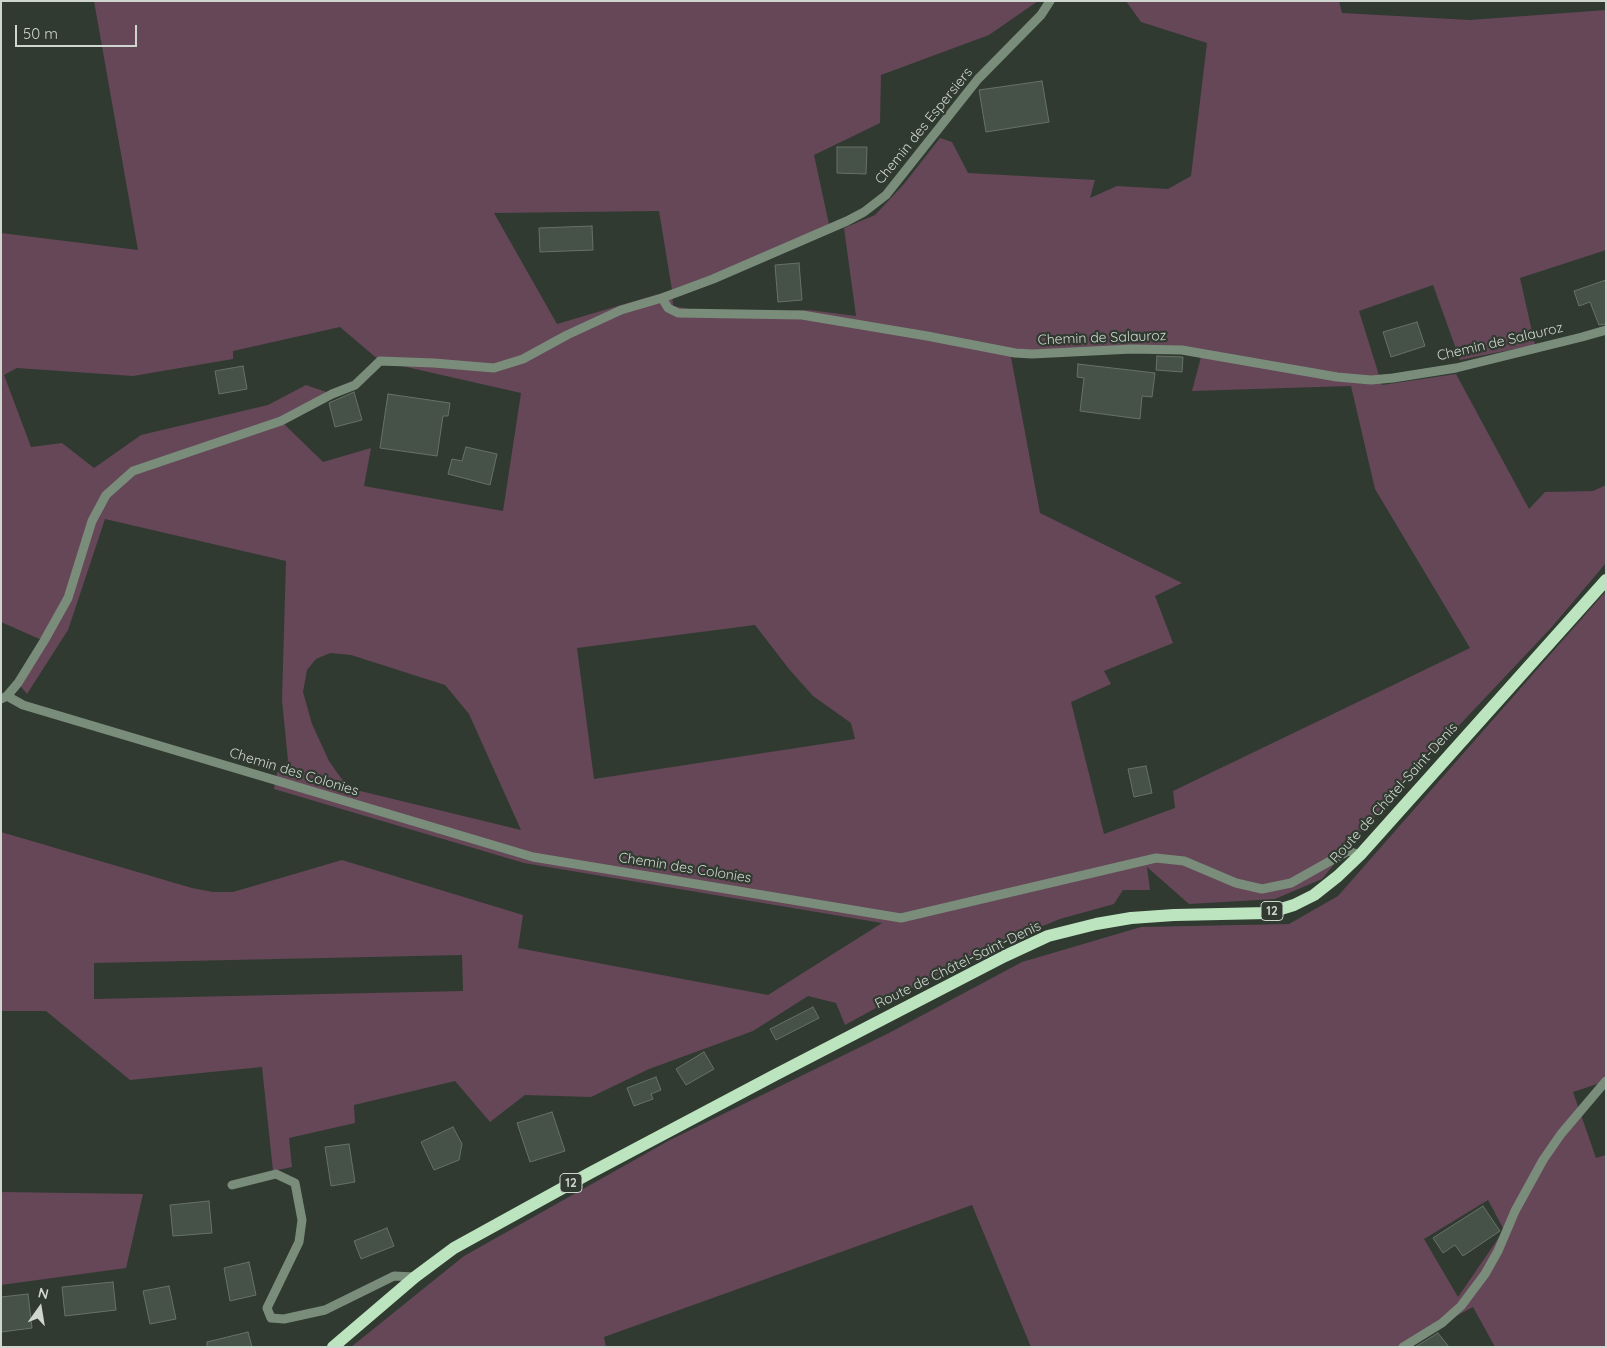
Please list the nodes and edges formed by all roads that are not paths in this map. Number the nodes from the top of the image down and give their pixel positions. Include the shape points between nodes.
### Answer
1 (1050, 1) edge
2 (662, 298) junction
3 (1606, 330) edge
4 (1606, 580) edge
5 (4, 698) edge
6 (1360, 855) junction
7 (1606, 1081) edge
8 (232, 1185) dead end
9 (415, 1277) junction
10 (333, 1347) edge
11 (1403, 1347) edge

1 - 2 street, Chemin des Espersiers via 1041,15 978,79 893,187 876,203 847,221
2 - 3 street, Chemin de Salauroz via 668,308 678,313 802,315 1015,353 1182,350 1371,380 1456,368
2 - 5 street, Chemin des Espersiers via 621,310 523,359 494,368 380,361 355,384 281,421 133,471 106,495 92,521 68,598 23,675
4 - 6 main road, Route de Châtel-Saint-Denis / 12
5 - 6 street, Chemin des Colonies via 533,858 901,918 1156,858 1184,861 1236,883 1262,889 1291,883 1348,851
6 - 9 main road, Route de Châtel-Saint-Denis / 12 via 1314,895 1268,913 1132,918 1048,936 826,1048 590,1173 454,1248
7 - 11 street via 1543,1160 1498,1251 1461,1306 1442,1323
8 - 9 street via 276,1174 295,1183 302,1220 299,1242 267,1308 271,1318 284,1319 325,1310 394,1276
9 - 10 main road, Route de Châtel-Saint-Denis / 12

